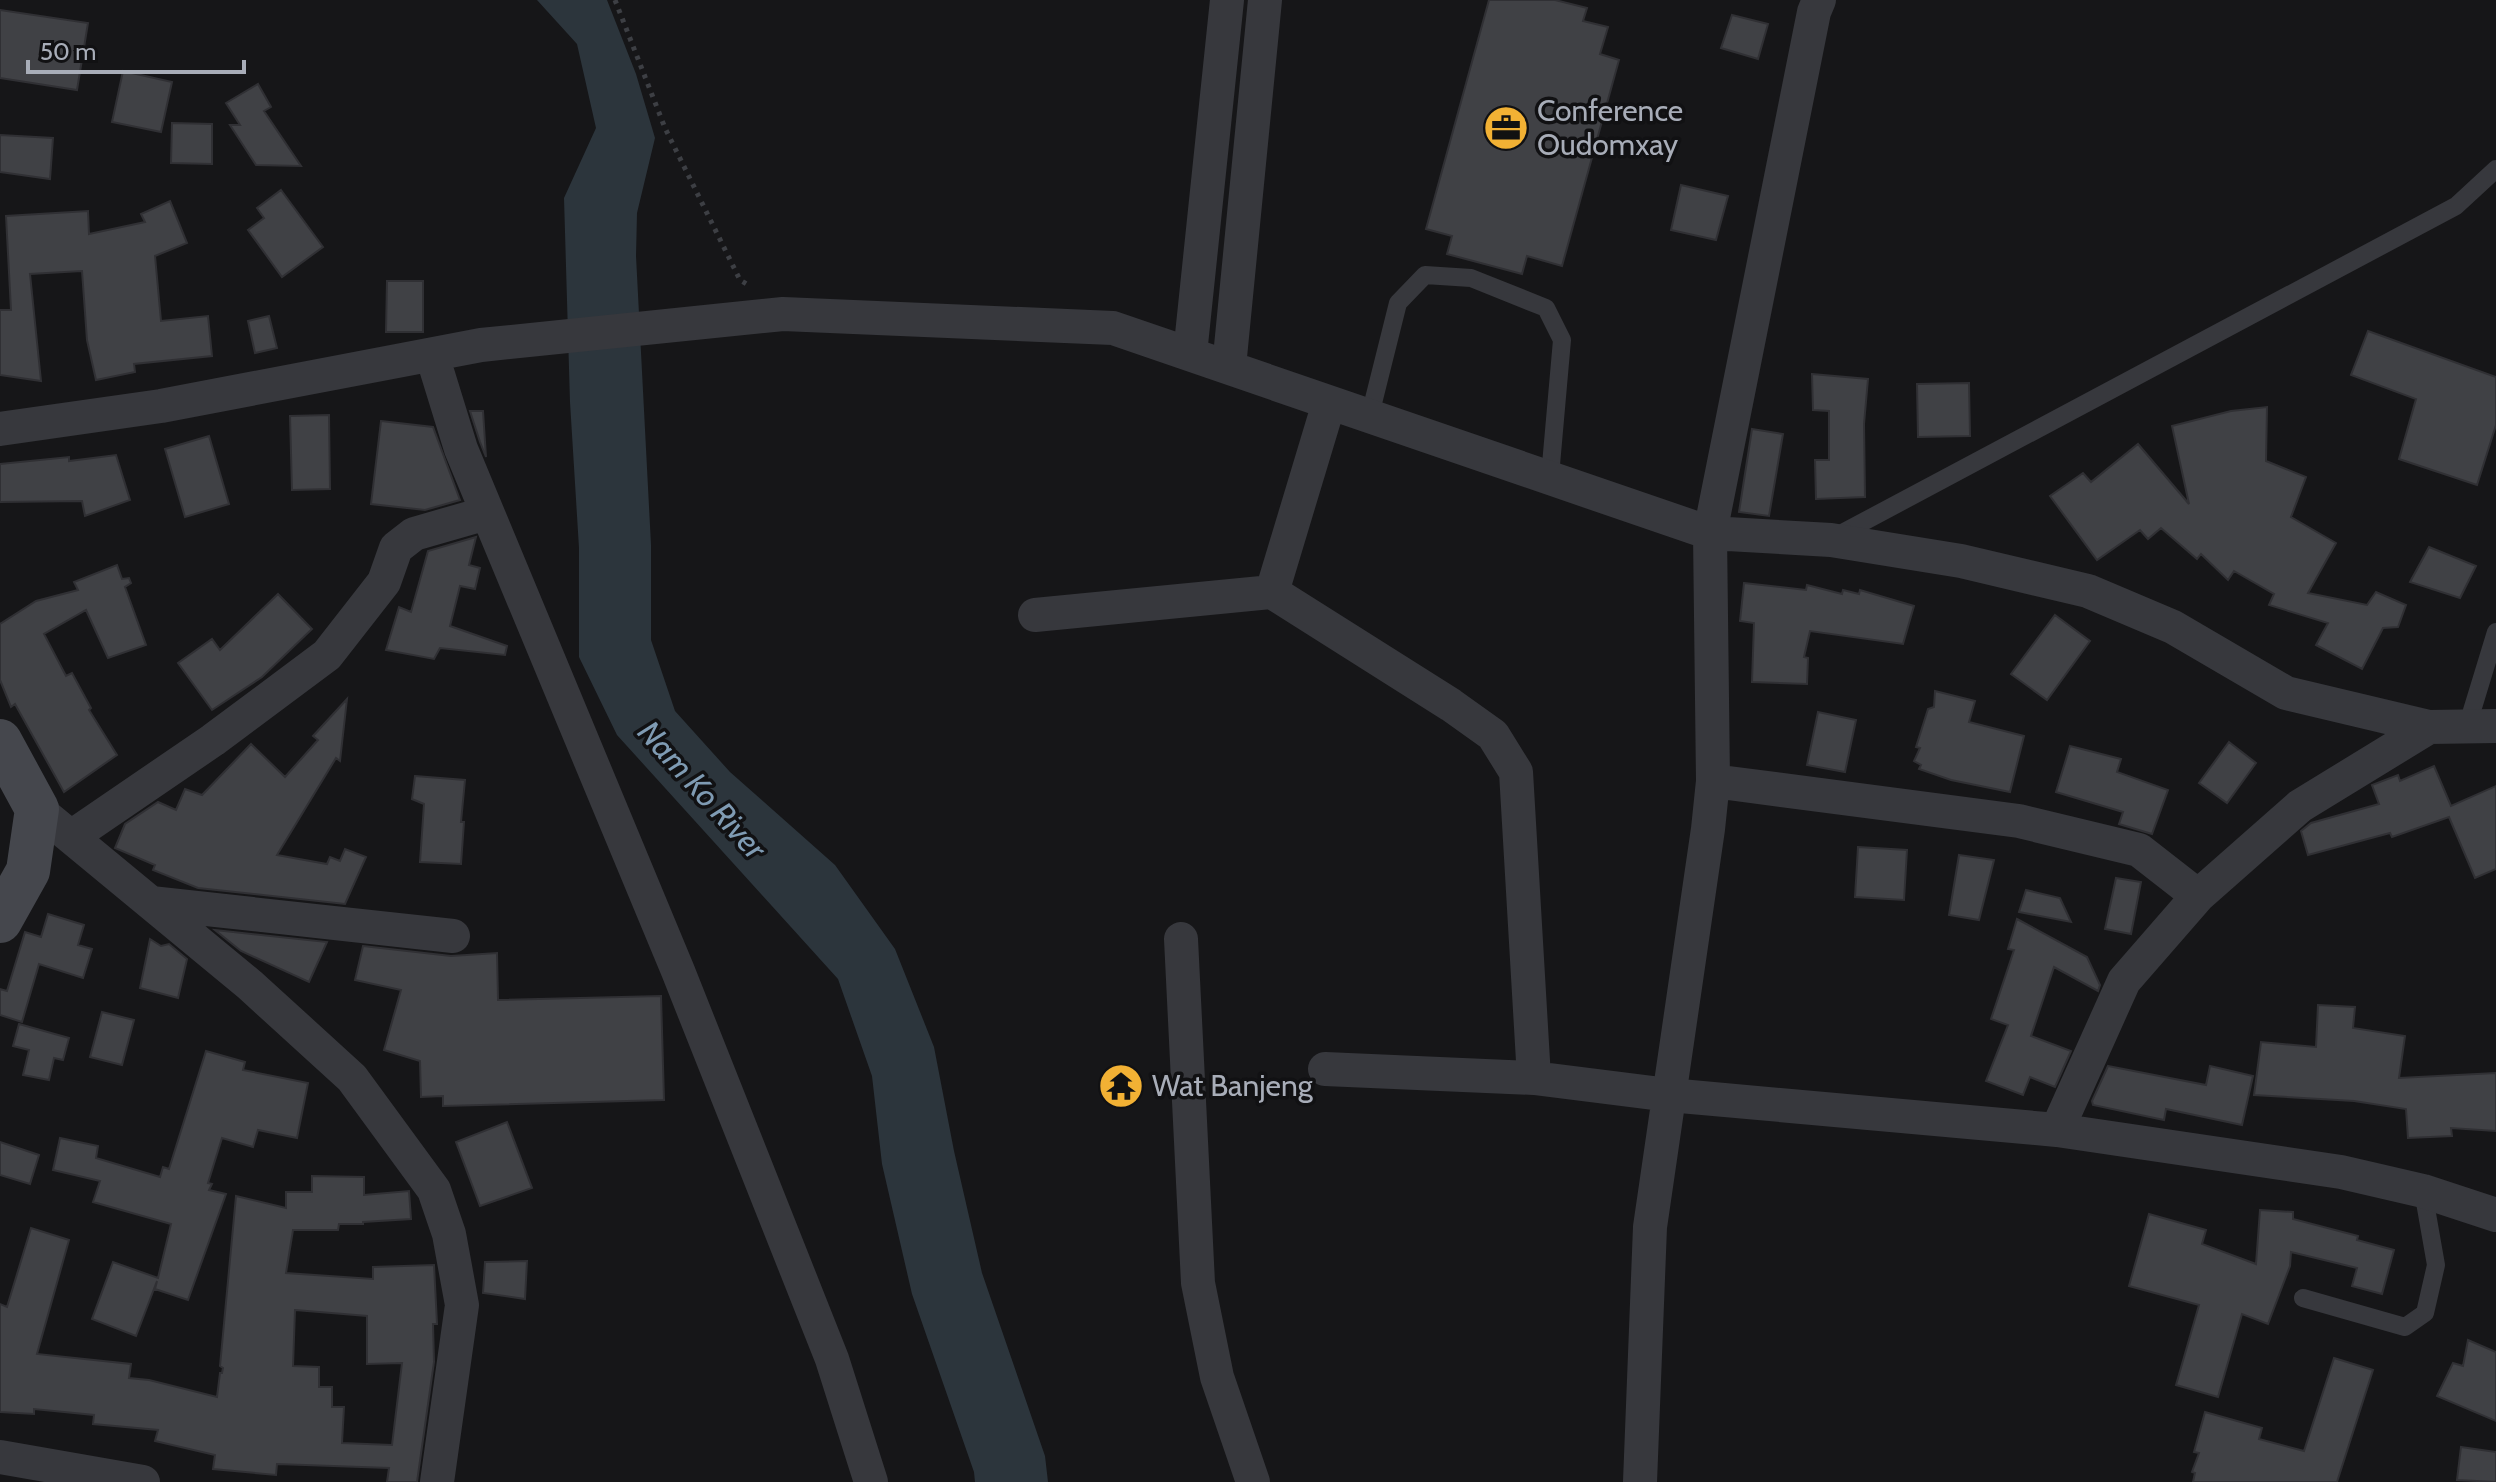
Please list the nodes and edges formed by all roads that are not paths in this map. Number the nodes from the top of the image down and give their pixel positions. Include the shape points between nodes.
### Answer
1 (1227, 0) edge
2 (1265, 0) edge
3 (1819, 0) edge
4 (2496, 169) edge
5 (1190, 354) junction
6 (432, 355) junction
7 (1229, 367) junction
8 (1329, 403) junction
9 (1370, 415) junction
10 (2, 428) edge
11 (1550, 476) junction
12 (487, 513) junction
13 (1710, 533) junction
14 (1831, 540) junction
15 (1272, 592) junction
16 (1035, 615) dead end
17 (2496, 632) edge
18 (2482, 726) edge
19 (2429, 727) junction
20 (0, 741) edge
21 (1713, 781) junction
22 (37, 809) junction
23 (71, 837) junction
24 (2198, 896) junction
25 (151, 903) junction
26 (0, 921) edge
27 (453, 936) dead end
28 (1181, 939) dead end
29 (1325, 1069) dead end
30 (1534, 1078) junction
31 (1669, 1095) junction
32 (2057, 1130) junction
33 (2423, 1191) junction
34 (2496, 1215) edge
35 (2303, 1298) dead end
36 (0, 1457) edge
37 (143, 1482) edge
38 (437, 1482) edge
39 (871, 1482) edge
40 (1253, 1482) edge
41 (1640, 1482) edge

1 - 5 street
2 - 7 street
3 - 13 street
4 - 14 lane via 2456,206
5 - 6 street via 1113,328 783,314 481,345
5 - 7 street
6 - 10 street via 161,406
6 - 12 street
7 - 8 street
8 - 9 street
8 - 15 street
9 - 11 street
9 - 11 lane via 1398,303 1425,275 1471,278 1546,308 1562,340
11 - 13 street
12 - 23 street via 414,534 396,548 384,582 327,655
12 - 39 street via 815,1316
13 - 14 street
13 - 21 street
14 - 19 street via 1961,561 2088,591 2173,627 2286,693
15 - 16 street
15 - 30 street via 1493,735 1516,772
17 - 18 lane
18 - 19 street
19 - 24 street via 2300,806
20 - 22 street
21 - 24 street via 2019,821 2139,850
21 - 31 street
22 - 23 street
22 - 26 street via 28,871
23 - 25 street
24 - 32 street via 2124,981
25 - 27 street
25 - 38 street via 352,1078 434,1190 449,1234 462,1305
28 - 40 street via 1198,1283 1217,1377
29 - 30 street
30 - 31 street
31 - 32 street
31 - 41 street via 1650,1227
32 - 33 street via 2341,1172
33 - 34 street
33 - 35 lane via 2436,1265 2425,1313 2405,1327
36 - 37 street

